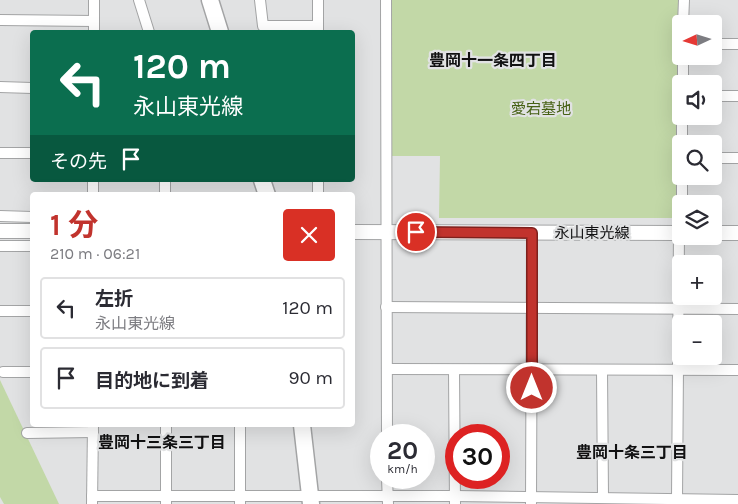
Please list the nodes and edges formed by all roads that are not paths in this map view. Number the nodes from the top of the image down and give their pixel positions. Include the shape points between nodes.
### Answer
1 (94, 0) edge
2 (139, 0) edge
3 (210, 0) edge
4 (260, 0) edge
5 (318, 0) edge
6 (386, 0) edge
7 (684, 0) edge
8 (683, 15) edge
9 (0, 20) edge
10 (94, 21) junction
11 (318, 29) edge
12 (94, 30) edge
13 (148, 30) edge
14 (219, 30) edge
15 (722, 44) edge
16 (738, 44) edge
17 (0, 87) edge
18 (30, 88) edge
19 (722, 96) edge
20 (738, 96) edge
21 (0, 153) edge
22 (30, 153) edge
23 (722, 158) edge
24 (738, 158) edge
25 (0, 216) edge
26 (19, 216) junction
27 (30, 216) edge
28 (0, 231) edge
29 (26, 231) edge
30 (355, 232) edge
31 (385, 232) junction
32 (532, 233) junction
33 (672, 233) edge
34 (722, 233) edge
35 (738, 233) edge
36 (680, 245) edge
37 (0, 246) edge
38 (20, 246) junction
39 (30, 246) edge
40 (386, 307) junction
41 (532, 308) junction
42 (678, 309) junction
43 (738, 309) edge
44 (0, 311) edge
45 (30, 311) edge
46 (387, 369) junction
47 (454, 370) junction
48 (532, 370) junction
49 (602, 370) junction
50 (678, 370) junction
51 (738, 370) edge
52 (3, 372) dead end
53 (30, 372) edge
54 (387, 424) edge
55 (166, 427) edge
56 (240, 427) edge
57 (302, 427) edge
58 (93, 429) edge
59 (27, 433) dead end
60 (603, 498) junction
61 (677, 499) junction
62 (92, 500) edge
63 (166, 500) edge
64 (240, 500) edge
65 (311, 500) edge
66 (388, 500) edge
67 (455, 500) edge
68 (738, 500) edge
69 (531, 501) edge

1 - 10 street
2 - 13 street
3 - 14 main road
4 - 11 street via 263,26
5 - 11 street
6 - 31 street
7 - 8 street
9 - 10 street
10 - 12 street
15 - 16 street
17 - 18 street
19 - 20 street
21 - 22 street
23 - 24 street
25 - 26 street
26 - 27 street
26 - 29 street
28 - 29 street
29 - 38 street
30 - 31 street, 永山東光線
31 - 32 street, 永山東光線
31 - 40 street
32 - 33 street, 永山東光線
32 - 41 street
34 - 35 street
36 - 42 street
37 - 38 street
38 - 39 street
40 - 41 street
40 - 46 street
41 - 42 street
41 - 48 street
42 - 43 street
42 - 50 street
44 - 45 street
46 - 47 street
46 - 54 street
47 - 48 street
47 - 67 street
48 - 49 street
48 - 69 street
49 - 50 street
49 - 60 street
50 - 51 street
50 - 61 street
52 - 53 street
55 - 63 street
56 - 64 street
57 - 65 main road
58 - 59 street
58 - 62 street
60 - 61 street
60 - 69 street
61 - 68 street
62 - 63 street
63 - 64 street
64 - 65 street
65 - 66 street
66 - 67 street
67 - 69 street

